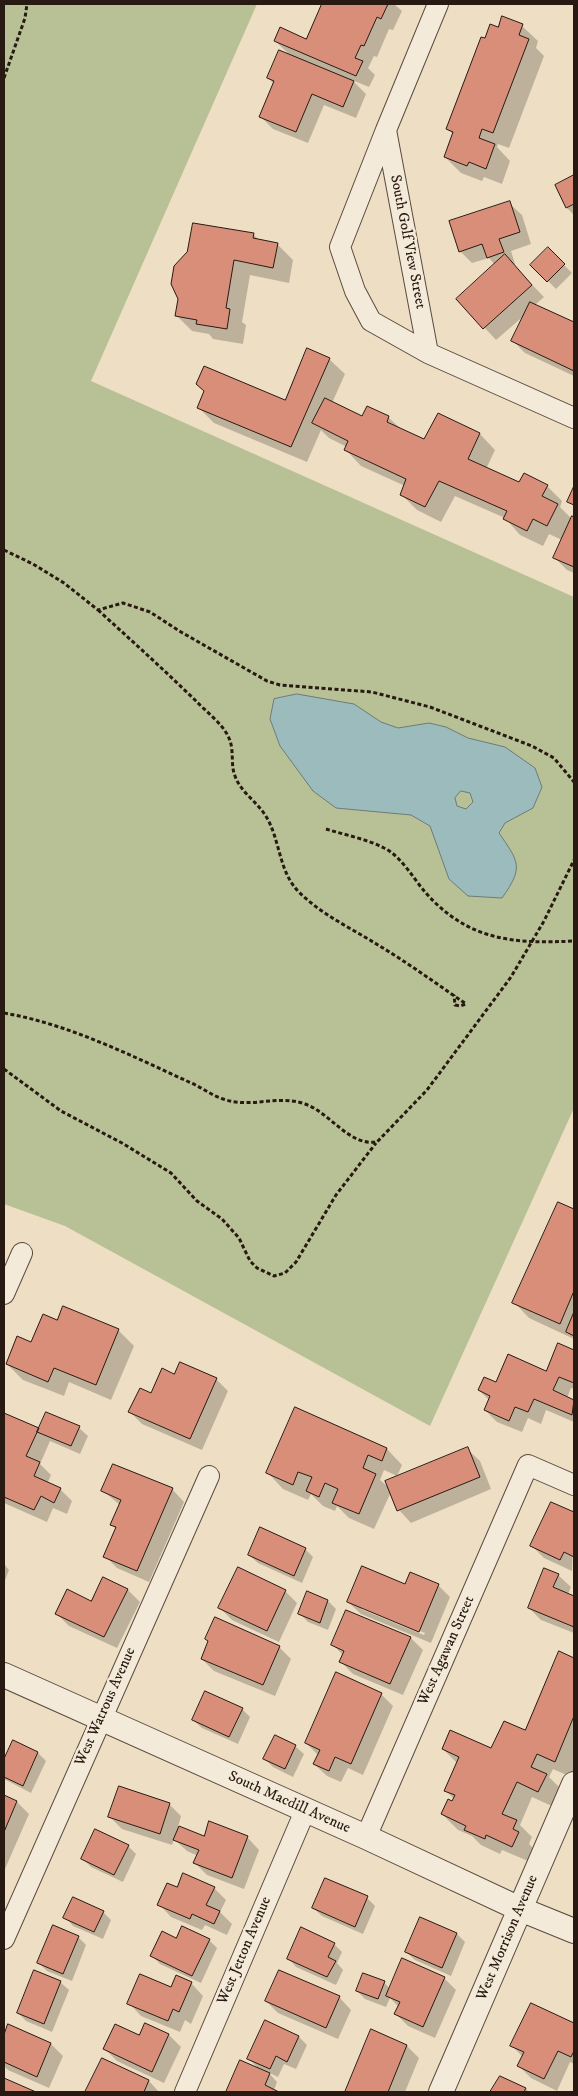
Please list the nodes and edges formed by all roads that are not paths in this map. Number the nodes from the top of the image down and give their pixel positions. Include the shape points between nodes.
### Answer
1 (438, 4) edge
2 (386, 130) junction
3 (428, 353) junction
4 (574, 418) edge
5 (22, 1253) dead end
6 (4, 1294) edge
7 (209, 1476) dead end
8 (574, 1485) edge
9 (4, 1675) edge
10 (100, 1718) junction
11 (574, 1784) edge
12 (306, 1811) junction
13 (366, 1837) junction
14 (520, 1909) junction
15 (574, 1931) edge
16 (4, 1939) edge
17 (185, 2092) edge
18 (442, 2092) edge

1 - 2 street, South Golf View Street
2 - 3 street, South Golf View Street
2 - 3 street, South Golf View Street via 340,247 355,291 371,320
3 - 4 street, South Golf View Street
5 - 6 street
7 - 10 street, West Watrous Avenue
8 - 13 street, West Agawan Street via 528,1465
9 - 10 street, South Macdill Avenue
10 - 12 street, South Macdill Avenue
10 - 16 street, West Watrous Avenue
11 - 14 street, West Morrison Avenue
12 - 13 street, South Macdill Avenue
12 - 17 street, West Jetton Avenue
13 - 14 street, South Macdill Avenue
14 - 15 street, South Macdill Avenue
14 - 18 street, West Morrison Avenue

